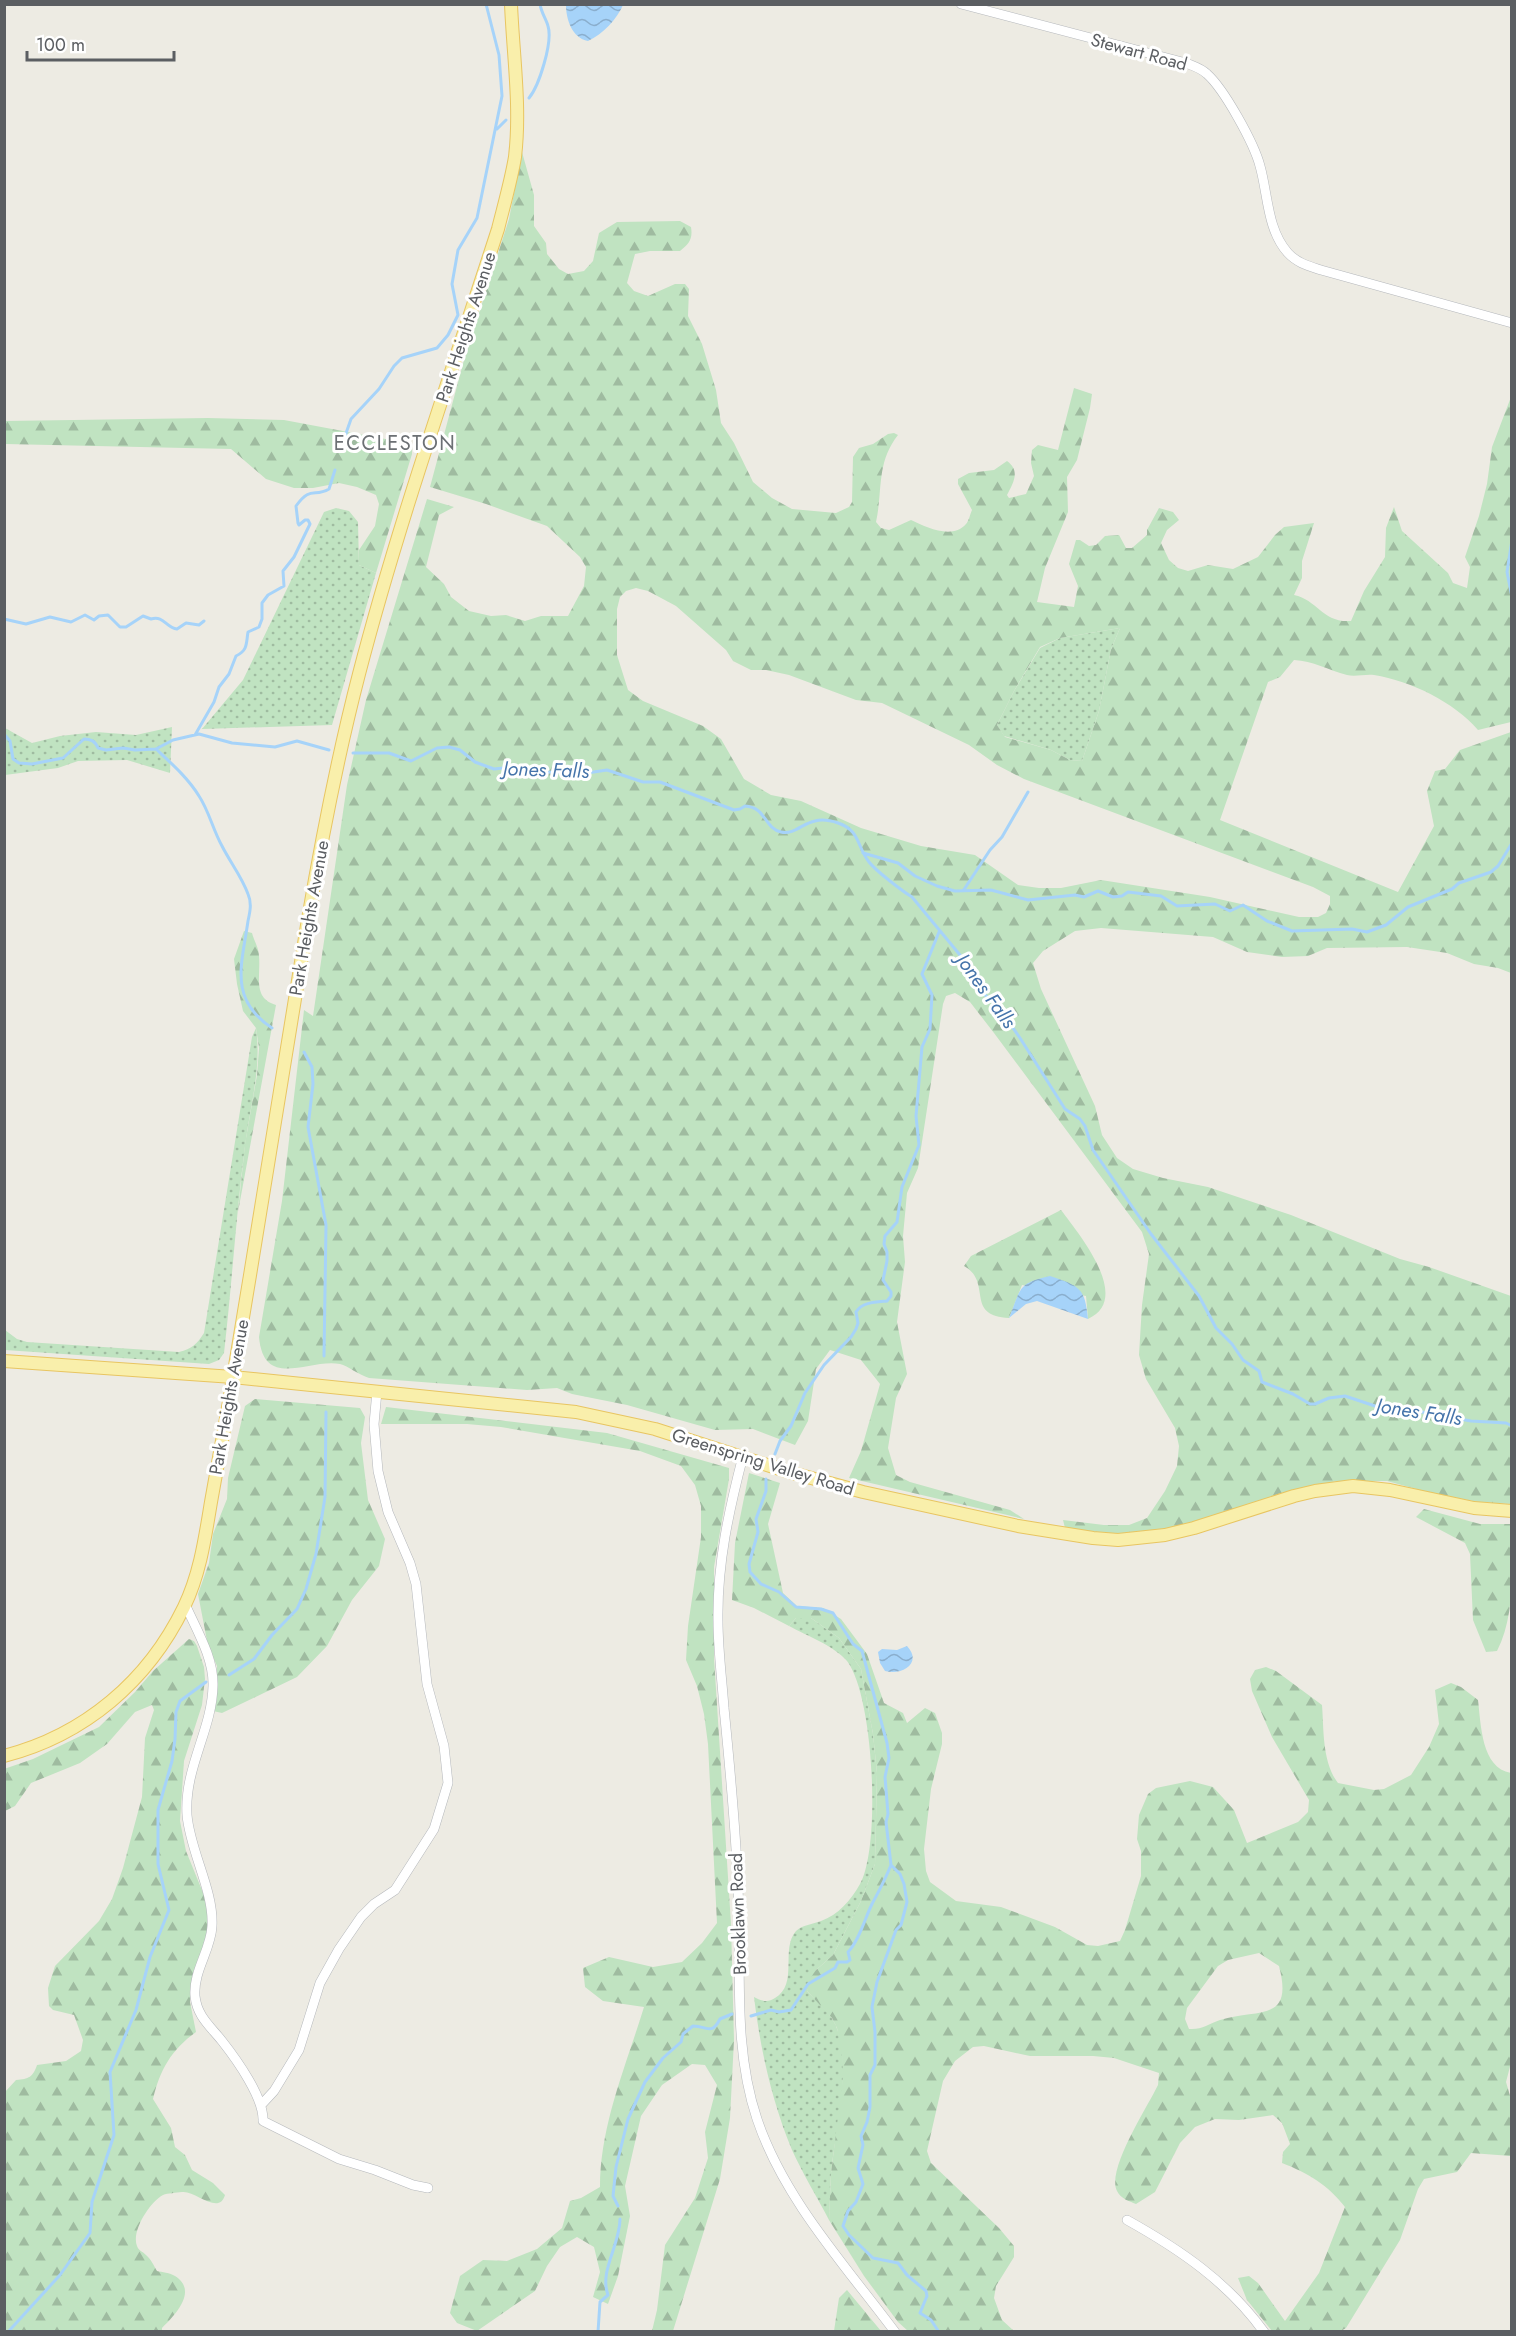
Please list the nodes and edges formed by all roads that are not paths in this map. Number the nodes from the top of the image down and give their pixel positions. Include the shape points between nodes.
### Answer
1 (510, 4) edge
2 (962, 4) edge
3 (1512, 323) edge
4 (4, 1361) edge
5 (233, 1377) junction
6 (377, 1391) junction
7 (743, 1456) junction
8 (1512, 1511) edge
9 (185, 1604) junction
10 (4, 1756) edge
11 (261, 2105) junction
12 (428, 2188) dead end
13 (1127, 2220) dead end
14 (895, 2331) edge
15 (1264, 2331) edge

1 - 5 main road, Park Heights Avenue via 516,129 511,178 395,545 346,724 309,912
2 - 3 street, Stewart Road via 1186,63 1205,72 1254,148 1277,236 1297,261
4 - 5 main road, Greenspring Valley Road
5 - 6 main road, Greenspring Valley Road
5 - 9 main road, Park Heights Avenue via 203,1549
6 - 7 main road, Greenspring Valley Road via 576,1412 655,1429
6 - 11 street via 374,1424 378,1471 388,1512 417,1584 427,1684 444,1746 448,1783 434,1829 394,1890 361,1917 339,1949 320,1983 299,2050
7 - 8 main road, Greenspring Valley Road via 834,1485 919,1505 1018,1527 1118,1540 1165,1535 1294,1496 1343,1487 1389,1490 1454,1505
7 - 14 street, Brooklawn Road via 722,1551 718,1621 738,1888 742,2051 748,2089 780,2173
9 - 10 main road, Park Heights Avenue via 152,1660 102,1709 49,1742
9 - 11 street via 205,1649 213,1685 186,1797 190,1838 213,1922 194,1987 195,1999 198,2012 232,2055
11 - 12 street via 263,2121 311,2146 413,2186
13 - 15 street via 1191,2258 1229,2291

